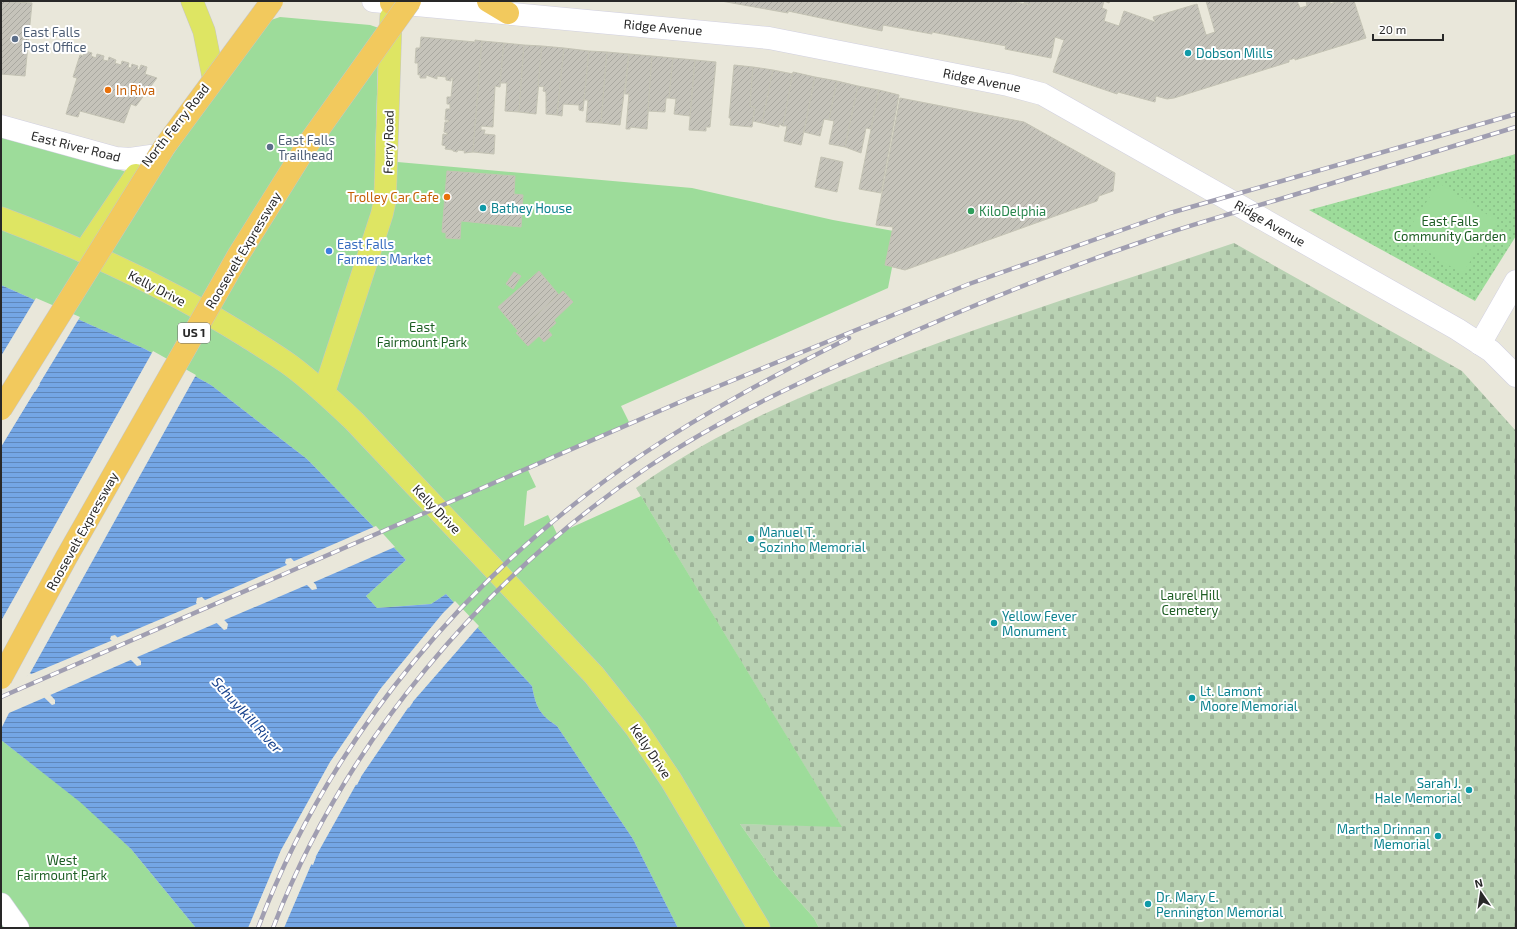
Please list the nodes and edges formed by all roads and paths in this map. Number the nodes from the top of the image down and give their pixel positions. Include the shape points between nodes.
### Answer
1 (192, 1) edge
2 (272, 1) edge
3 (392, 1) edge
4 (488, 1) edge
5 (508, 13) junction
6 (213, 76) junction
7 (1, 126) edge
8 (151, 156) junction
9 (1, 218) edge
10 (84, 252) junction
11 (1516, 281) edge
12 (1480, 344) junction
13 (1516, 376) edge
14 (324, 392) junction
15 (1, 409) edge
16 (1, 678) edge
17 (1, 904) edge
18 (18, 928) edge
19 (759, 928) edge

1 - 6 main road via 204,31
2 - 6 main road, North Ferry Road
2 - 15 highway, bridge via 166,146
3 - 5 main road, Ridge Avenue
3 - 14 main road, Ferry Road via 385,200
3 - 16 highway, Roosevelt Expressway / US 1, bridge via 239,254 66,558
4 - 5 highway
5 - 12 main road, Ridge Avenue via 769,38 1042,94
6 - 8 main road, North Ferry Road
7 - 8 main road, East River Road via 116,158
8 - 10 main road, North Ferry Road via 128,185
9 - 10 main road, Kelly Drive
10 - 14 main road, Kelly Drive via 164,290 224,323 289,364
11 - 12 main road
12 - 13 main road, Ridge Avenue via 1491,351
14 - 19 main road, Kelly Drive via 594,675 636,728 671,780
17 - 18 main road

